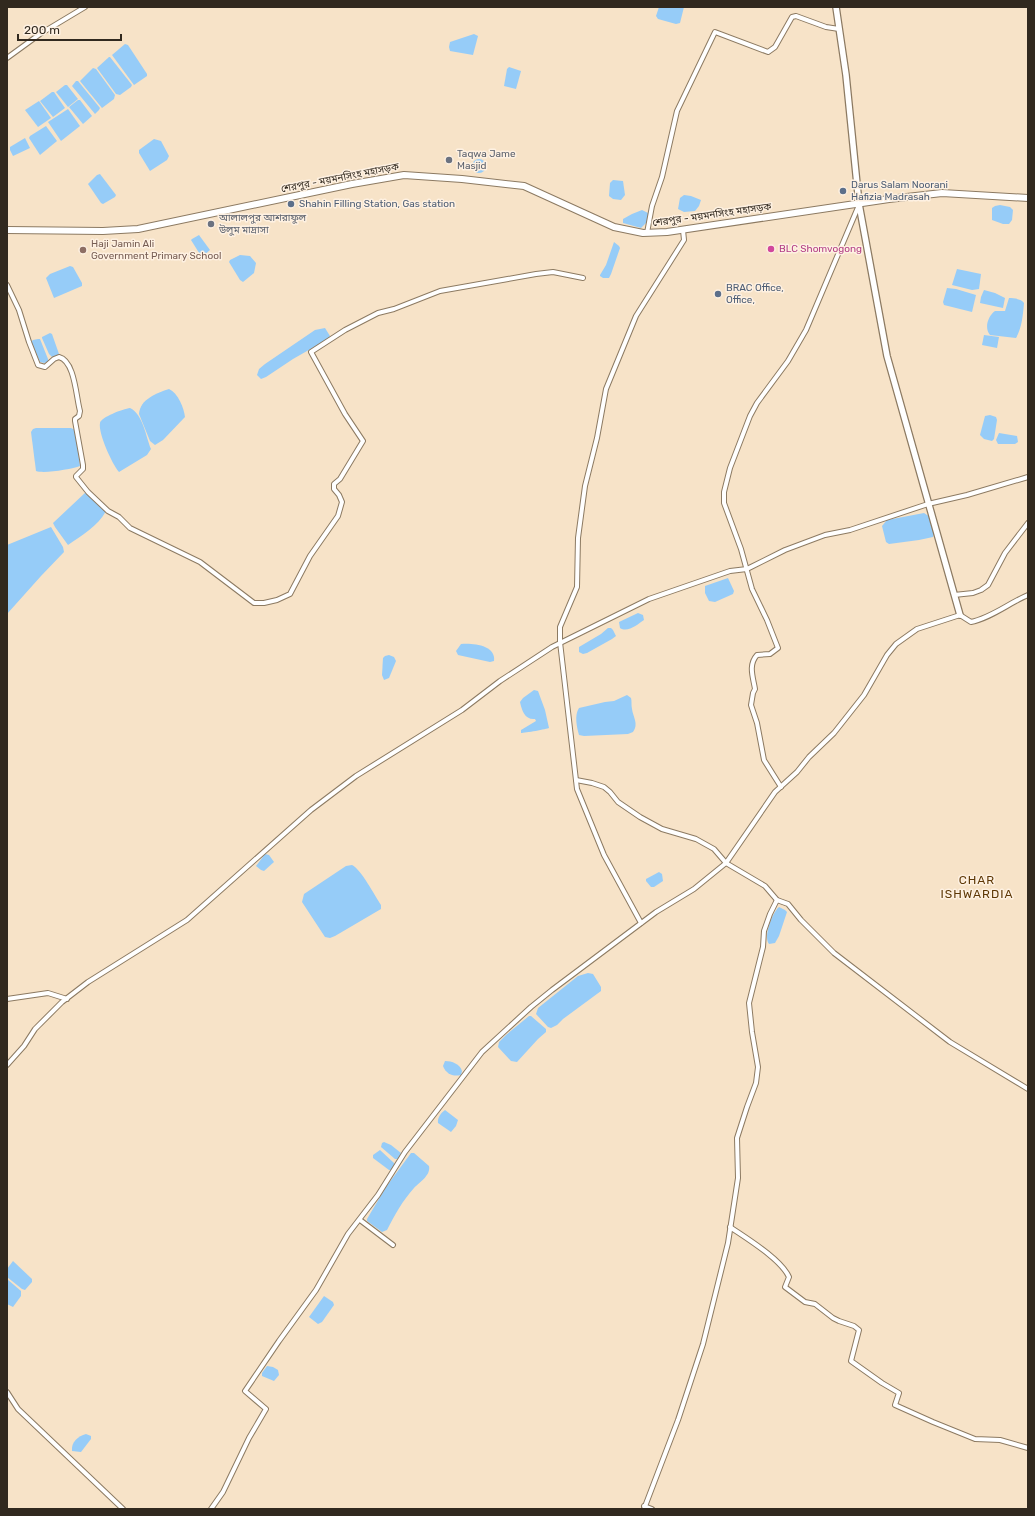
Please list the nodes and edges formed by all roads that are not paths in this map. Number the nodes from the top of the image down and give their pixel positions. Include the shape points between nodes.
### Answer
1 (85, 7) edge
2 (836, 7) edge
3 (839, 28) junction
4 (7, 58) edge
5 (1028, 198) edge
6 (859, 204) junction
7 (7, 230) edge
8 (683, 230) junction
9 (647, 233) junction
10 (582, 278) dead end
11 (7, 285) edge
12 (1028, 477) edge
13 (928, 504) junction
14 (1028, 523) edge
15 (747, 569) junction
16 (954, 595) junction
17 (1028, 595) edge
18 (960, 615) junction
19 (560, 642) junction
20 (576, 780) junction
21 (781, 786) junction
22 (726, 863) junction
23 (777, 900) junction
24 (641, 923) junction
25 (7, 998) edge
26 (67, 999) junction
27 (7, 1065) edge
28 (1028, 1089) edge
29 (360, 1220) junction
30 (730, 1226) junction
31 (393, 1245) dead end
32 (7, 1392) edge
33 (1028, 1448) edge
34 (644, 1508) edge
35 (123, 1509) edge
36 (211, 1509) edge
37 (652, 1509) edge

1 - 4 street via 40,34
2 - 3 street
3 - 6 street
3 - 9 street via 792,17 776,47 768,52 715,32 677,111
5 - 6 main road, শেরপুর - ময়মনসিংহ মহাসড়ক via 942,193
6 - 8 main road, শেরপুর - ময়মনসিংহ মহাসড়ক
6 - 13 street via 887,356
6 - 15 street via 806,330 788,361 757,403 730,468 724,502
7 - 9 main road, শেরপুর - ময়মনসিংহ মহাসড়ক via 138,229 404,175 524,186 614,226
8 - 9 main road, শেরপুর - ময়মনসিংহ মহাসড়ক
8 - 19 street via 684,240 636,316 606,389 585,486 578,538 577,586 560,627
10 - 11 street via 553,272 542,273 440,291 394,309 378,312 311,352 345,414 363,440 340,479 334,484 334,489 342,502 338,516 310,556 290,594 264,604 254,603 200,562 130,528 88,492 76,477 83,469 83,465 75,421 80,411 71,370 67,361 59,357 44,367 38,365 20,310
12 - 13 street
13 - 15 street via 850,530 825,535 770,556
13 - 16 street
14 - 16 street via 982,590
15 - 19 street via 730,571 649,599
15 - 21 street via 752,589 778,648 770,654 757,655 752,660 751,670 755,689 751,705 764,760
16 - 18 street
17 - 18 street via 980,620 971,622
18 - 21 street via 917,629 896,644 864,695 834,733
19 - 20 street
19 - 26 street via 500,681 462,710 356,776 311,810 187,920 88,982
20 - 22 street via 604,787 618,802 640,817 662,829 696,839 714,849
20 - 24 street via 577,789 604,854
21 - 22 street
22 - 23 street via 765,886
22 - 24 street
23 - 28 street via 788,904 834,953 950,1042
23 - 30 street via 764,931 749,1003 758,1067 756,1083 738,1138 738,1178
24 - 29 street via 531,1007 482,1052 405,1152
25 - 26 street via 48,993
26 - 27 street via 35,1029
29 - 31 street
29 - 36 street via 348,1234 316,1290 245,1391 266,1409 223,1492
30 - 33 street via 786,1270 789,1277 785,1286 805,1302 815,1304 833,1318 859,1330 851,1361 899,1393 895,1405 975,1439 1000,1440
30 - 34 street via 703,1344 678,1420
32 - 35 street via 18,1409
34 - 37 street

